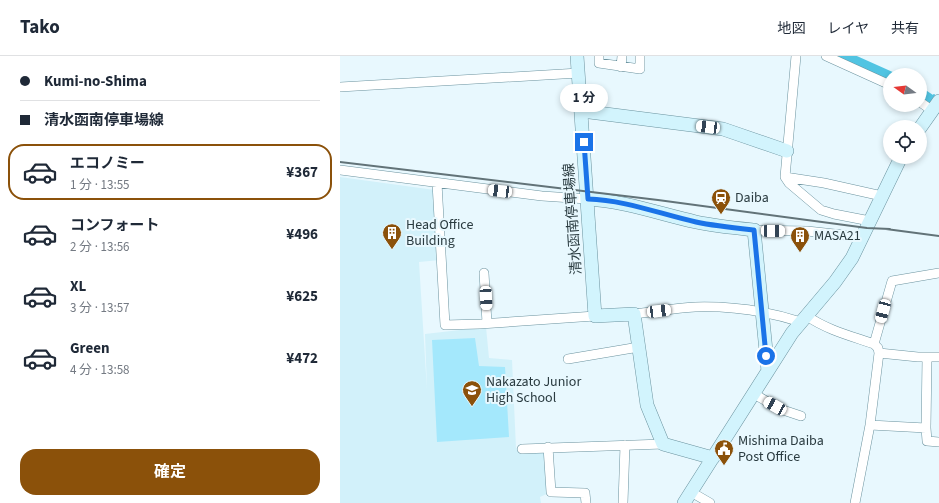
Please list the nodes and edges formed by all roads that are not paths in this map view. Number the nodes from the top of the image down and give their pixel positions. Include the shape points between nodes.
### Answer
1 (577, 56) edge
2 (599, 56) edge
3 (622, 56) edge
4 (640, 56) edge
5 (796, 56) edge
6 (826, 56) edge
7 (621, 67) junction
8 (579, 73) junction
9 (883, 82) edge
10 (340, 87) edge
11 (935, 107) edge
12 (582, 111) junction
13 (926, 120) edge
14 (787, 151) junction
15 (898, 164) edge
16 (340, 170) edge
17 (785, 177) junction
18 (437, 183) junction
19 (882, 196) junction
20 (588, 199) junction
21 (870, 221) junction
22 (754, 230) junction
23 (862, 236) junction
24 (484, 273) dead end
25 (939, 273) edge
26 (761, 311) junction
27 (634, 314) junction
28 (595, 316) junction
29 (804, 319) junction
30 (487, 323) junction
31 (874, 344) junction
32 (639, 347) junction
33 (879, 353) junction
34 (939, 357) edge
35 (927, 358) junction
36 (568, 359) dead end
37 (768, 371) junction
38 (754, 394) junction
39 (801, 416) dead end
40 (870, 425) junction
41 (926, 428) junction
42 (939, 442) edge
43 (663, 444) junction
44 (625, 445) junction
45 (548, 447) junction
46 (522, 449) dead end
47 (713, 458) junction
48 (688, 498) edge
49 (586, 503) edge
50 (623, 503) edge
51 (710, 503) edge
52 (855, 503) edge

1 - 8 street, 清水函南停車場線
2 - 7 street via 599,63
3 - 7 street
4 - 7 street via 640,69
5 - 14 street
6 - 9 street
8 - 10 street
8 - 12 street, 清水函南停車場線
11 - 13 street
12 - 14 street via 724,129
12 - 20 street, 清水函南停車場線
14 - 17 street
15 - 19 street
16 - 18 street
17 - 19 street
17 - 21 street via 821,210
18 - 20 street
18 - 30 street via 445,325
19 - 21 street
20 - 22 street via 618,202 720,227
20 - 28 street, 清水函南停車場線
21 - 23 street
22 - 23 street
22 - 26 street
23 - 29 street via 852,258
24 - 30 street
25 - 31 street via 892,281
26 - 27 street via 695,307
26 - 29 street
26 - 37 street
27 - 28 street
27 - 32 street
28 - 30 street
29 - 31 street
29 - 37 street
31 - 33 street
32 - 36 street
32 - 43 street via 648,405
33 - 35 street
33 - 40 street
34 - 35 street
35 - 41 street
37 - 38 street
38 - 39 street via 780,409
38 - 47 street
40 - 41 street
40 - 52 street
41 - 42 street via 927,441
43 - 44 street
43 - 47 street
44 - 45 street
44 - 50 street
45 - 46 street
45 - 49 street via 551,492 585,493
47 - 48 street
48 - 51 street

